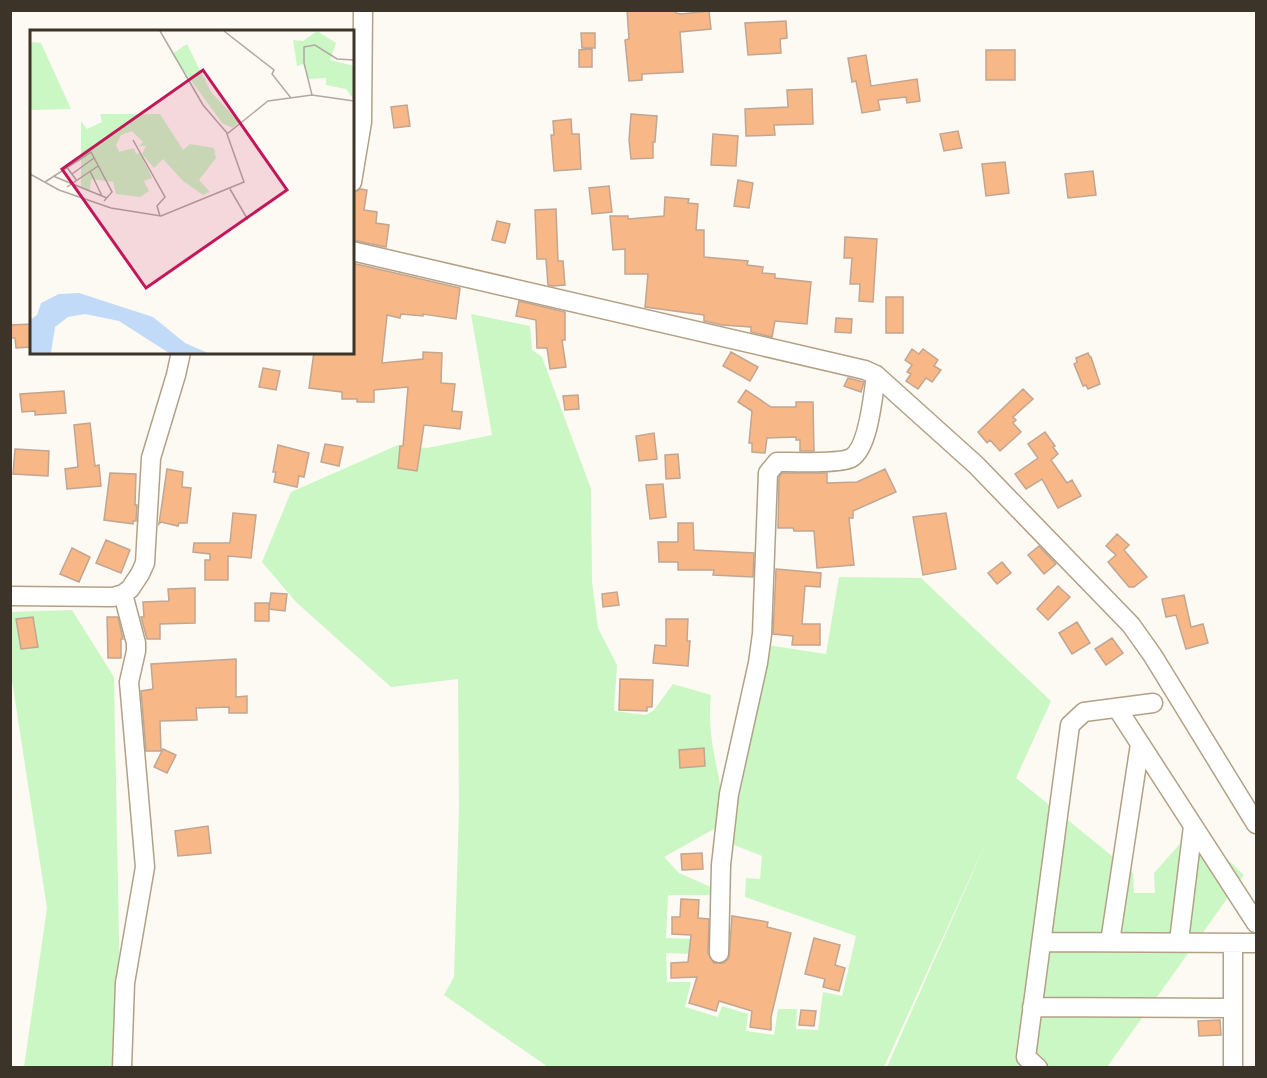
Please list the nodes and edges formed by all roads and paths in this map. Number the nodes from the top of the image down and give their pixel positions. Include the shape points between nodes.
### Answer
1 (363, 10) edge
2 (354, 170) edge
3 (354, 251) edge
4 (180, 354) edge
5 (876, 375) junction
6 (123, 594) junction
7 (10, 596) edge
8 (1153, 703) dead end
9 (1117, 708) junction
10 (1140, 744) junction
11 (1257, 824) edge
12 (1193, 826) junction
13 (1257, 923) edge
14 (1179, 941) junction
15 (1041, 942) junction
16 (1110, 942) junction
17 (1233, 943) junction
18 (1257, 943) edge
19 (719, 953) dead end
20 (1032, 1007) junction
21 (1233, 1008) junction
22 (122, 1068) edge
23 (1038, 1068) edge
24 (1233, 1068) edge

1 - 2 street via 362,122
3 - 5 street
4 - 6 street via 152,458 145,563 136,581
5 - 11 street via 976,465 1131,625
5 - 19 street via 863,443 855,455 843,461 777,462 768,473 762,634 729,794 721,865
6 - 7 street via 103,598
6 - 22 street via 136,643 129,682 145,867 124,982
8 - 9 street
9 - 10 street
9 - 15 street via 1084,712 1070,725
10 - 12 street
10 - 16 street
12 - 13 street
12 - 14 street
14 - 16 street
14 - 17 street
15 - 16 street
15 - 20 street
17 - 18 street
17 - 21 street
20 - 21 street
20 - 23 street via 1026,1057
21 - 24 street

